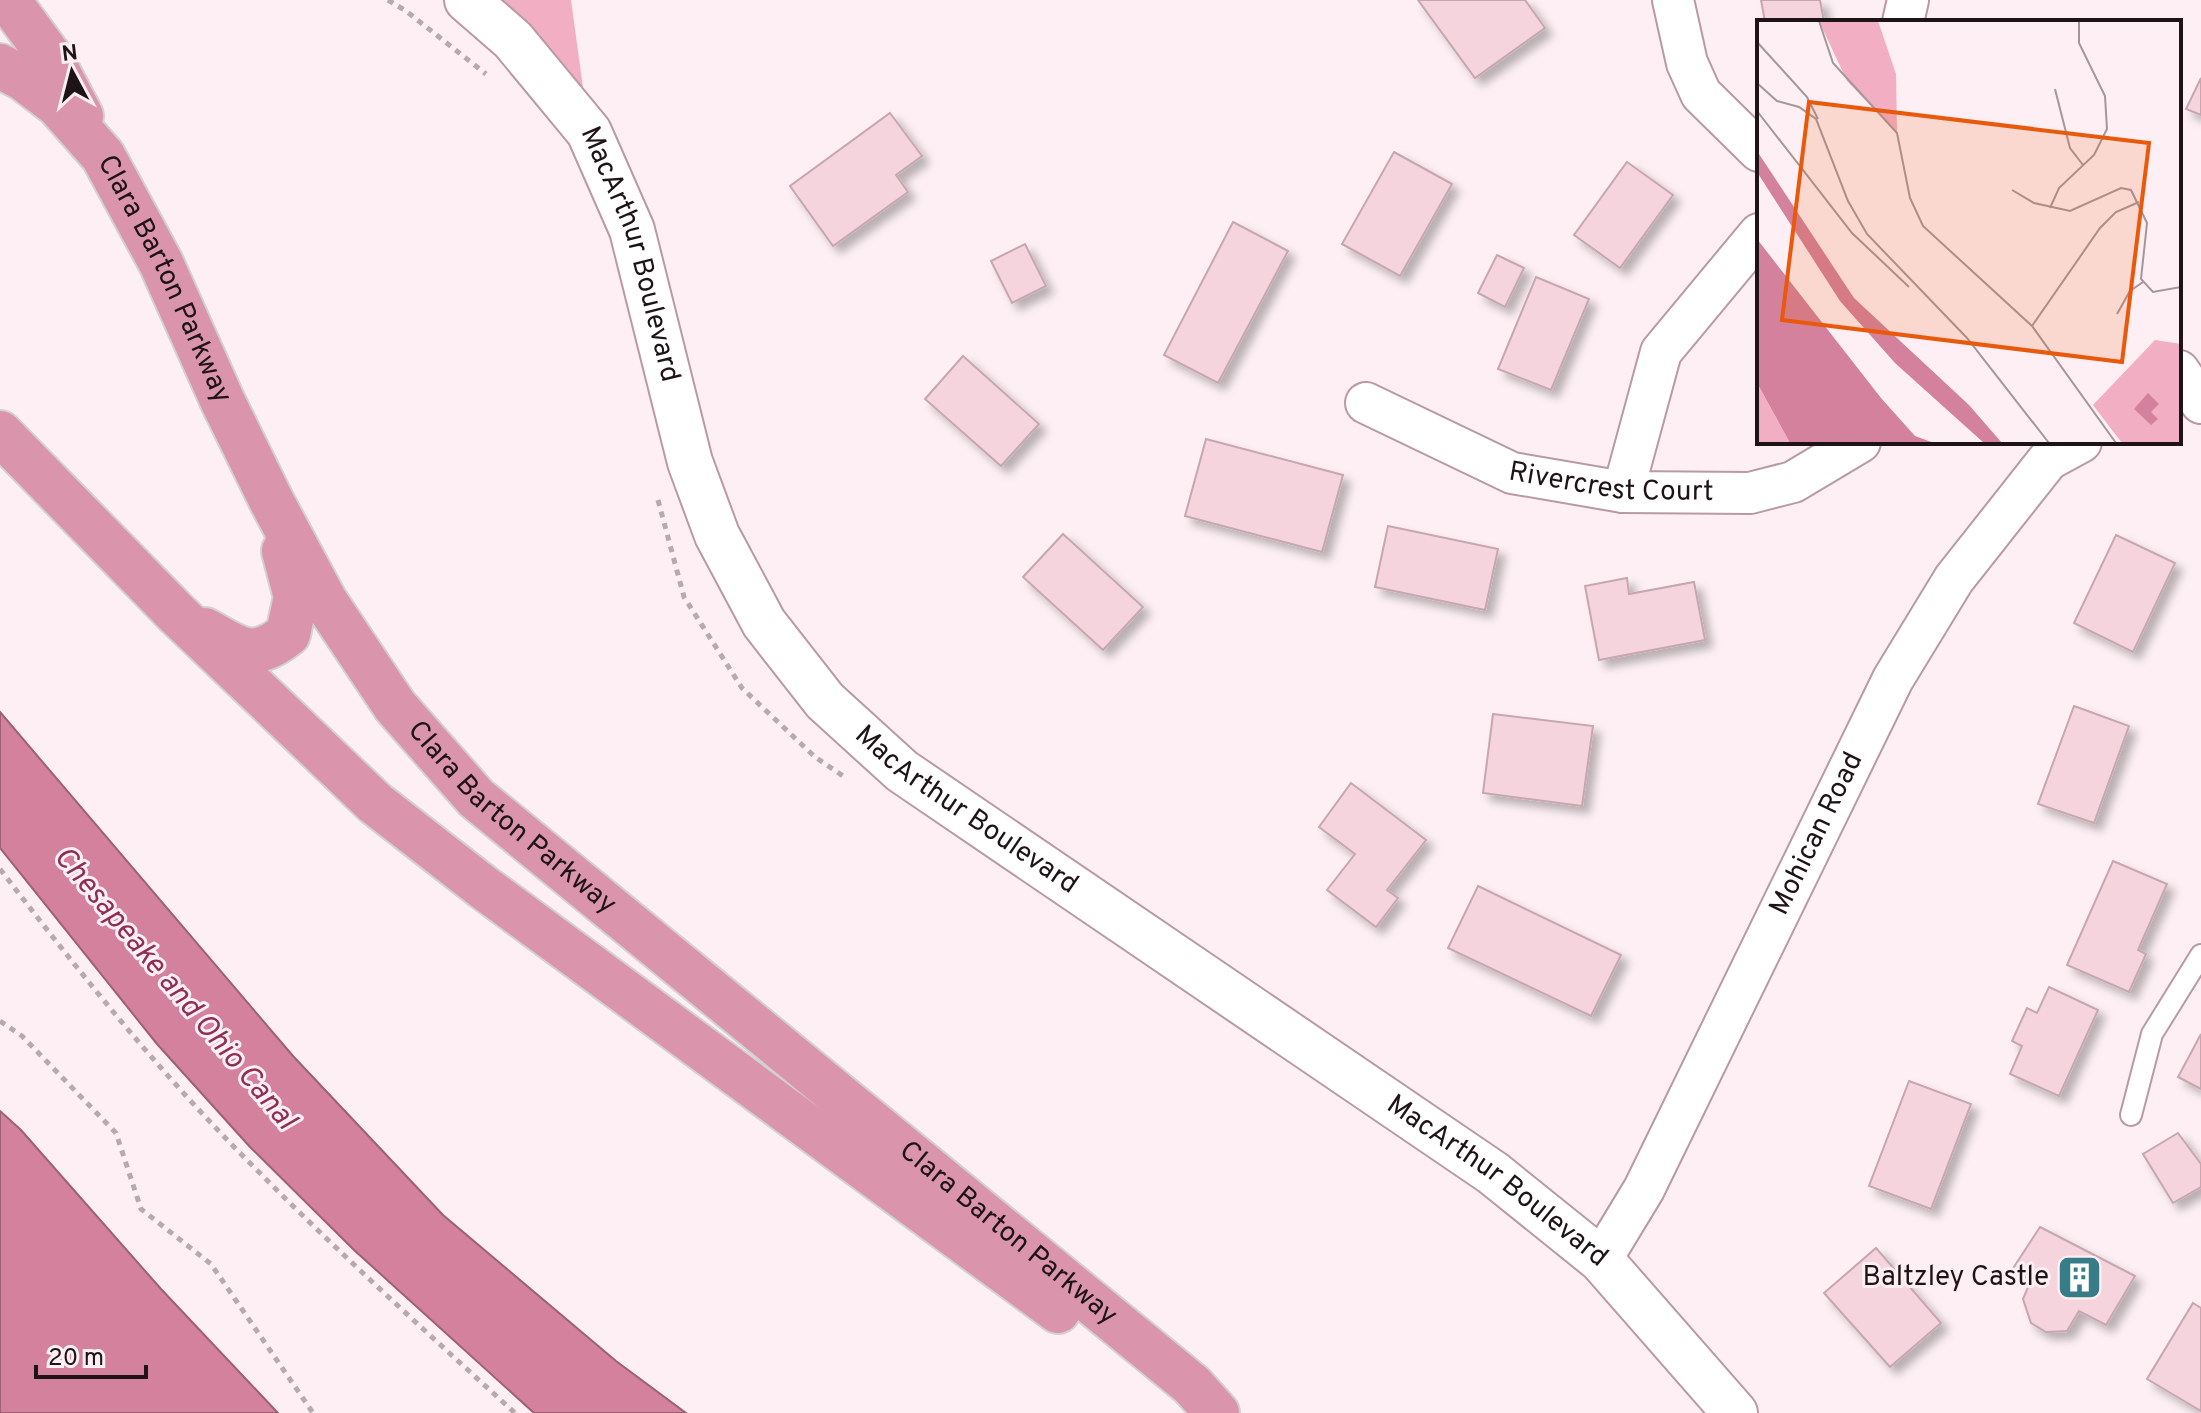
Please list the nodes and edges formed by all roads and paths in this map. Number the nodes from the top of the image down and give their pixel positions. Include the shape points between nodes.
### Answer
1 (8, 0) edge
2 (388, 0) edge
3 (467, 0) edge
4 (1673, 0) edge
5 (1908, 0) edge
6 (1903, 20) edge
7 (0, 66) edge
8 (489, 77) dead end
9 (1757, 149) edge
10 (103, 156) junction
11 (1757, 236) edge
12 (1366, 403) dead end
13 (0, 433) edge
14 (1857, 444) edge
15 (2077, 444) edge
16 (1623, 492) junction
17 (657, 496) dead end
18 (272, 502) junction
19 (177, 614) junction
20 (854, 783) dead end
21 (0, 869) edge
22 (2201, 955) edge
23 (0, 1021) edge
24 (2131, 1115) dead end
25 (1601, 1260) junction
26 (313, 1413) edge
27 (515, 1413) edge
28 (1195, 1413) edge
29 (1217, 1413) edge
30 (1735, 1413) edge

1 - 10 highway via 50,57
2 - 8 path
3 - 25 main road, MacArthur Boulevard via 513,40 589,132 632,230 690,462 717,535 764,623 825,701 902,771 1493,1173
4 - 9 street via 1687,63 1701,94
5 - 6 street
7 - 10 highway, Clara Barton Parkway via 58,105
10 - 18 highway, Clara Barton Parkway via 161,263
11 - 16 street via 1661,352
12 - 16 street, Rivercrest Court via 1512,473
13 - 19 highway, Clara Barton Parkway
14 - 16 street, Rivercrest Court via 1793,482 1750,493
15 - 25 street, Mohican Road via 2048,460 1982,543 1893,679 1644,1189
17 - 20 path via 684,597 742,688 815,757
18 - 19 highway via 296,597 288,634 270,649 237,648
18 - 29 highway, Clara Barton Parkway via 325,601 395,706 476,798 1192,1385
19 - 28 highway, Clara Barton Parkway via 375,803
21 - 27 path via 148,1053 241,1154
22 - 24 lane via 2152,1034
23 - 26 path via 22,1036 116,1133 141,1209 211,1264
25 - 30 main road, MacArthur Boulevard

